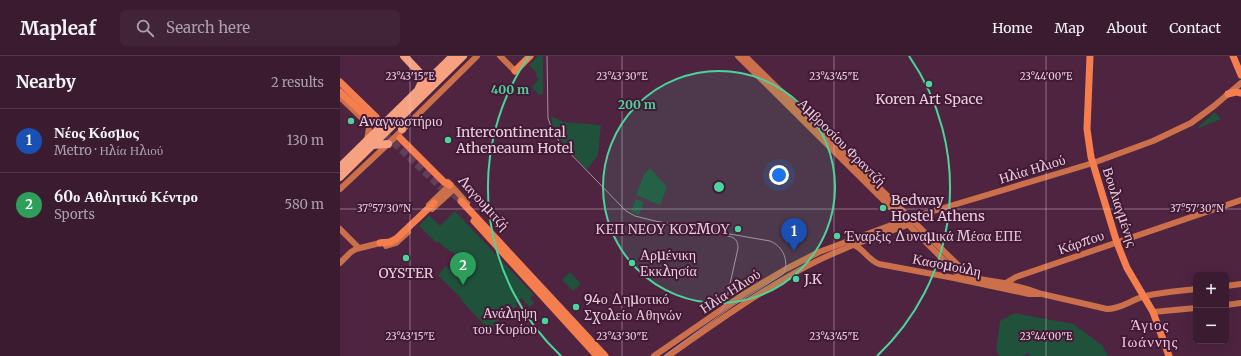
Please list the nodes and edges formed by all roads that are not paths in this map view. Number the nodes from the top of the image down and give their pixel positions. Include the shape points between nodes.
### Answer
1 (398, 56) edge
2 (453, 56) edge
3 (463, 56) edge
4 (477, 56) edge
5 (500, 56) edge
6 (530, 56) edge
7 (738, 56) edge
8 (745, 56) edge
9 (1090, 56) edge
10 (1233, 56) edge
11 (407, 57) edge
12 (515, 72) joint
13 (1241, 74) edge
14 (340, 82) edge
15 (1241, 83) edge
16 (418, 90) junction
17 (340, 92) edge
18 (1241, 93) edge
19 (1228, 94) junction
20 (340, 97) edge
21 (401, 116) junction
22 (401, 133) junction
23 (370, 143) junction
24 (388, 144) junction
25 (1093, 163) junction
26 (340, 167) edge
27 (340, 177) edge
28 (452, 187) junction
29 (340, 189) edge
30 (1241, 200) edge
31 (434, 203) dead end
32 (909, 221) junction
33 (340, 229) edge
34 (380, 243) junction
35 (1117, 243) junction
36 (854, 245) junction
37 (359, 248) junction
38 (340, 263) edge
39 (1016, 276) junction
40 (973, 278) joint
41 (964, 280) junction
42 (1241, 284) edge
43 (1001, 285) junction
44 (1016, 286) junction
45 (1229, 286) edge
46 (1193, 289) edge
47 (548, 294) junction
48 (1042, 294) junction
49 (1144, 296) junction
50 (1241, 303) edge
51 (1229, 305) edge
52 (1193, 308) edge
53 (1153, 312) junction
54 (597, 356) edge
55 (605, 356) edge
56 (654, 356) edge
57 (668, 356) edge
58 (1168, 356) edge

1 - 16 highway via 418,74
2 - 16 highway
3 - 21 highway
4 - 22 main road
5 - 12 main road
6 - 12 main road
7 - 32 main road, Αμβροσίου Φραντζή
8 - 32 main road, Αμβροσίου Φραντζή
9 - 25 main road, Βουλιαγμένης via 1086,129
10 - 13 main road
11 - 16 highway via 420,74 422,80
14 - 17 main road via 374,119
15 - 19 main road, Ηλία Ηλιού
16 - 23 highway
18 - 19 main road
19 - 25 main road, Ηλία Ηλιού via 1178,130
20 - 23 main road via 367,123
21 - 22 highway
21 - 23 highway
22 - 24 main road
22 - 28 main road via 444,182
23 - 24 highway
23 - 26 highway
23 - 27 highway
24 - 29 main road
25 - 32 main road, Ηλία Ηλιού
25 - 35 main road, Βουλιαγμένης
28 - 34 main road via 393,237
28 - 37 main road via 396,243
28 - 47 main road, Λαγουμιτζή
30 - 35 main road, Κάρπου
31 - 34 main road via 396,239
32 - 36 main road, Ηλία Ηλιού
32 - 40 main road, Αμβροσίου Φραντζή
32 - 41 main road, Αμβροσίου Φραντζή
32 - 56 main road, Ηλία Ηλιού via 819,252 786,269 744,294
33 - 37 main road
34 - 37 main road
35 - 39 main road, Κάρπου
35 - 49 main road, Βουλιαγμένης via 1127,268
36 - 41 main road, Κασομούλη via 878,264
36 - 57 main road, Ηλία Ηλιού via 780,281
37 - 38 main road
39 - 43 main road, Κάρπου
39 - 44 main road
40 - 43 main road, Κασομούλη
41 - 43 main road, Κασομούλη
42 - 45 main road
43 - 44 main road, Κασομούλη
43 - 48 main road, Κασομούλη via 1030,294
44 - 48 main road, Κασομούλη
46 - 49 main road, Κασομούλη
47 - 54 main road, Λαγουμιτζή via 459,202
47 - 55 main road, Λαγουμιτζή
48 - 49 main road, Κασομούλη via 1107,309 1115,309
49 - 53 main road, Βουλιαγμένης
50 - 51 main road
52 - 53 main road
53 - 58 main road, Βουλιαγμένης

